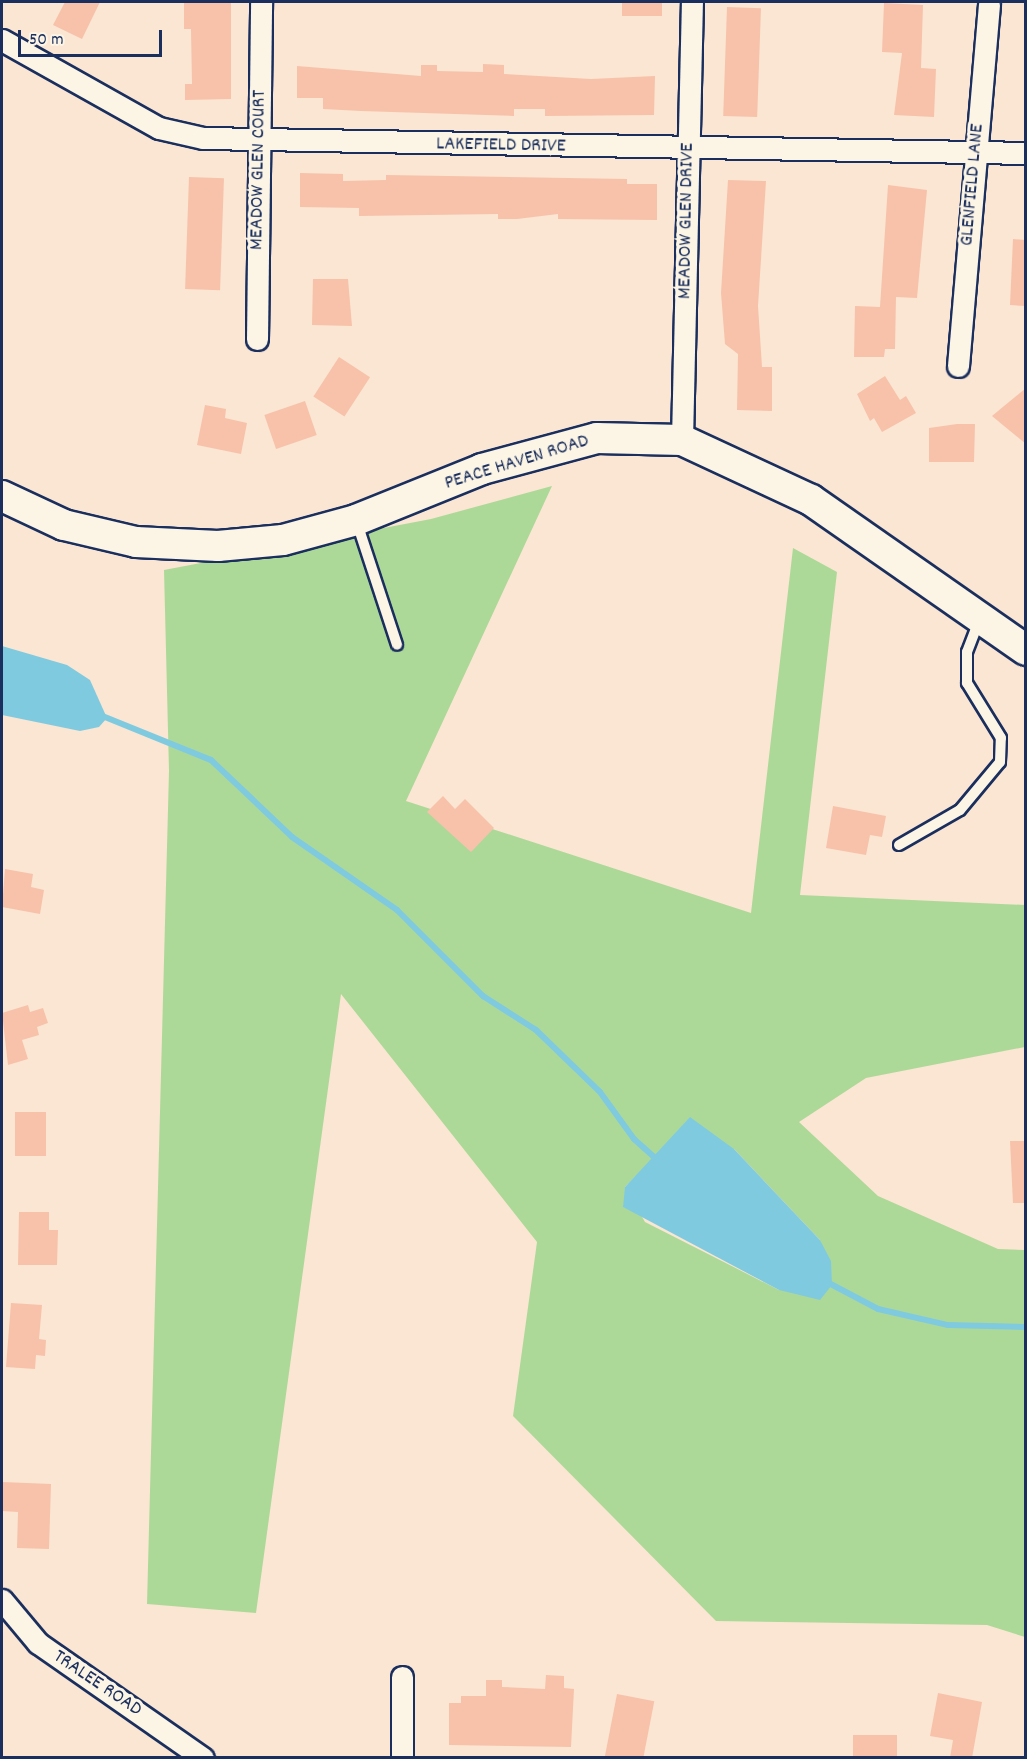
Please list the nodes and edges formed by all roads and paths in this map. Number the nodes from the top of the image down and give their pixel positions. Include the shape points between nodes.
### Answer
1 (261, 2) edge
2 (692, 2) edge
3 (989, 4) dead end
4 (2, 40) edge
5 (259, 140) junction
6 (688, 150) junction
7 (975, 152) junction
8 (1026, 153) edge
9 (257, 339) dead end
10 (958, 366) dead end
11 (682, 440) junction
12 (2, 496) edge
13 (356, 520) junction
14 (980, 619) junction
15 (396, 645) dead end
16 (1026, 650) edge
17 (899, 845) dead end
18 (2, 1600) edge
19 (402, 1677) dead end
20 (203, 1758) edge
21 (402, 1758) edge

1 - 5 street, MEADOW GLEN COURT
2 - 6 street, MEADOW GLEN DRIVE
3 - 7 street, GLENFIELD LANE
4 - 5 street, LAKEFIELD DRIVE via 159,128 203,138
5 - 6 street, LAKEFIELD DRIVE
5 - 9 street, MEADOW GLEN COURT
6 - 7 street, LAKEFIELD DRIVE
6 - 11 street, MEADOW GLEN DRIVE
7 - 8 street, LAKEFIELD DRIVE
7 - 10 street, GLENFIELD LANE
11 - 13 main road, PEACE HAVEN ROAD via 597,438 482,470
11 - 14 main road, PEACE HAVEN ROAD via 811,500
12 - 13 main road, PEACE HAVEN ROAD via 64,525 176,547 283,540
13 - 15 lane
14 - 16 main road, PEACE HAVEN ROAD
14 - 17 lane via 967,652 967,683 1001,738 1000,762 960,810
18 - 20 street, TRALEE ROAD via 38,1643
19 - 21 street

